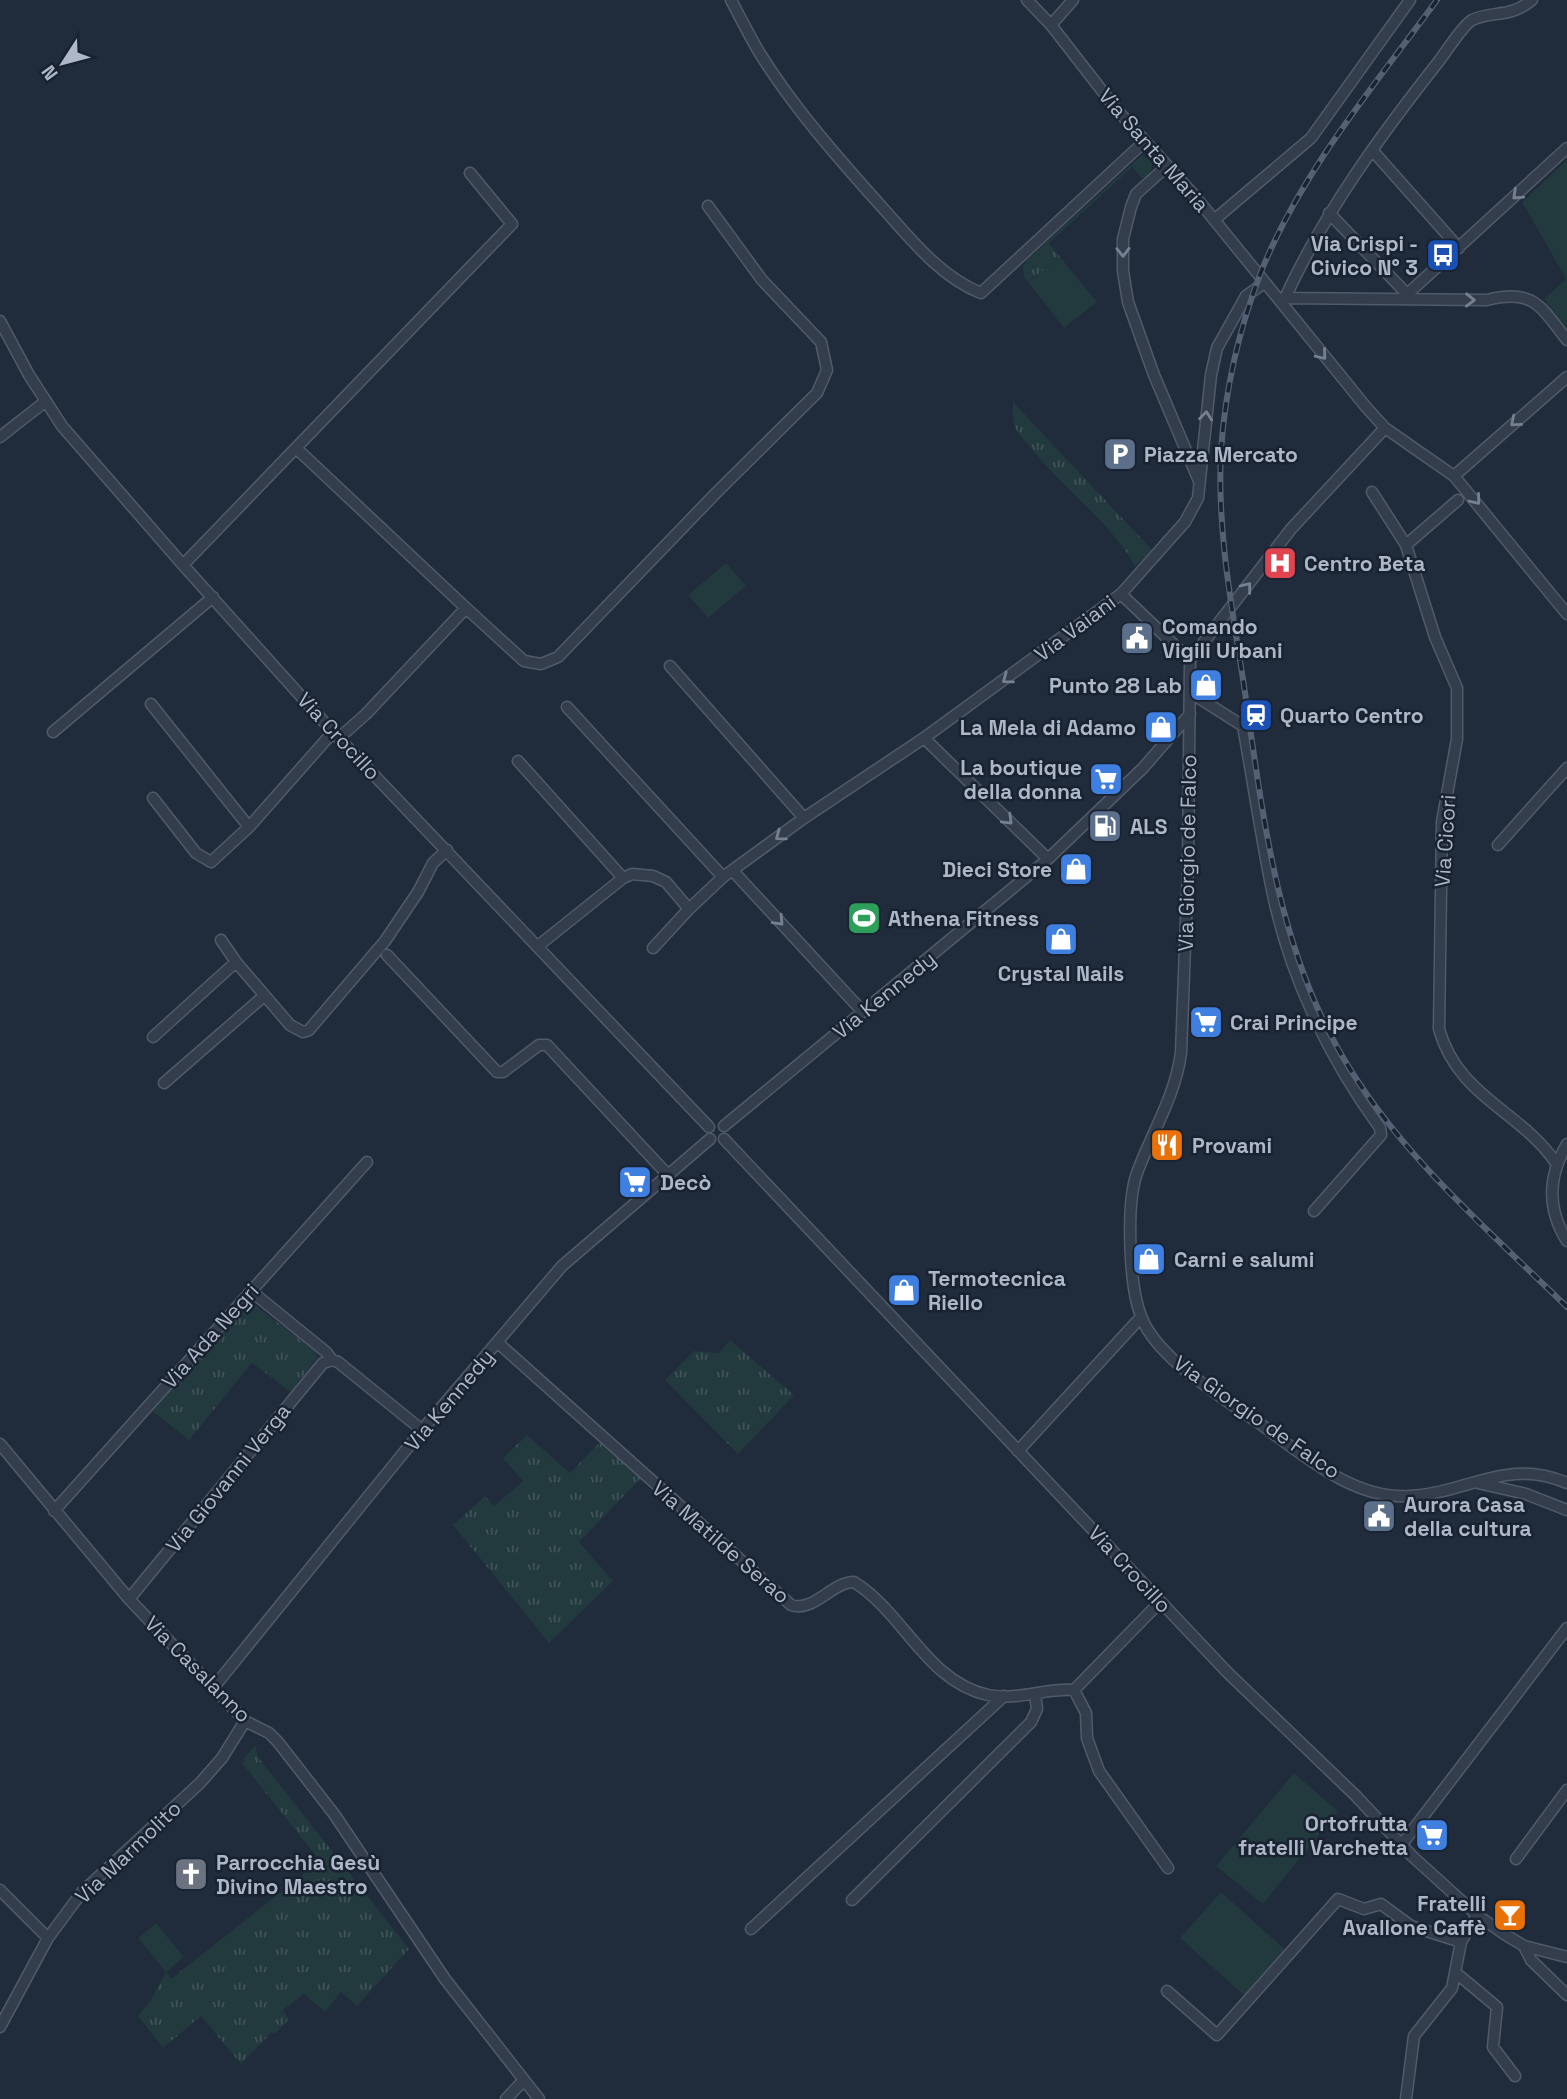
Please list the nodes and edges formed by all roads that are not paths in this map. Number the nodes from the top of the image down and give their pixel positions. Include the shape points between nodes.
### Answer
1 (731, 0) edge
2 (1027, 0) edge
3 (1073, 0) edge
4 (1409, 0) edge
5 (1532, 0) edge
6 (1051, 25) junction
7 (1145, 141) junction
8 (1567, 148) edge
9 (1372, 150) junction
10 (1166, 167) junction
11 (470, 173) dead end
12 (708, 206) dead end
13 (1329, 213) junction
14 (1214, 220) junction
15 (1459, 248) junction
16 (1264, 283) junction
17 (1404, 297) junction
18 (1282, 300) junction
19 (0, 321) edge
20 (1567, 340) edge
21 (1567, 377) edge
22 (46, 401) junction
23 (1385, 428) junction
24 (0, 437) edge
25 (296, 448) junction
26 (1454, 475) junction
27 (1200, 484) junction
28 (1372, 492) dead end
29 (1458, 500) dead end
30 (1406, 545) junction
31 (183, 565) junction
32 (1121, 594) junction
33 (213, 597) junction
34 (1563, 600) edge
35 (466, 608) junction
36 (1567, 614) edge
37 (1190, 660) junction
38 (670, 666) dead end
39 (1191, 693) junction
40 (151, 704) dead end
41 (567, 707) dead end
42 (1190, 714) junction
43 (53, 732) dead end
44 (336, 735) junction
45 (924, 738) junction
46 (518, 761) dead end
47 (1567, 768) edge
48 (153, 798) dead end
49 (804, 818) junction
50 (249, 827) junction
51 (1498, 845) dead end
52 (447, 850) junction
53 (1048, 859) junction
54 (728, 874) junction
55 (623, 878) junction
56 (690, 909) junction
57 (220, 940) dead end
58 (538, 946) junction
59 (653, 948) dead end
60 (387, 955) dead end
61 (236, 962) junction
62 (264, 996) junction
63 (863, 1012) junction
64 (153, 1037) dead end
65 (164, 1083) dead end
66 (724, 1126) junction
67 (710, 1133) junction
68 (724, 1139) junction
69 (1567, 1144) edge
70 (367, 1162) dead end
71 (1556, 1163) junction
72 (667, 1174) junction
73 (1314, 1210) dead end
74 (1567, 1241) edge
75 (251, 1291) junction
76 (1141, 1317) junction
77 (497, 1342) junction
78 (330, 1361) junction
79 (422, 1430) junction
80 (0, 1444) edge
81 (1018, 1451) junction
82 (1512, 1473) junction
83 (1476, 1483) junction
84 (1567, 1483) edge
85 (1511, 1490) junction
86 (1567, 1510) edge
87 (54, 1511) junction
88 (129, 1599) junction
89 (1160, 1602) junction
90 (1567, 1628) edge
91 (214, 1687) junction
92 (1074, 1690) junction
93 (1035, 1694) junction
94 (1004, 1696) junction
95 (245, 1721) junction
96 (1567, 1790) edge
97 (1402, 1844) junction
98 (1516, 1859) dead end
99 (1168, 1868) dead end
100 (0, 1890) edge
101 (852, 1900) dead end
102 (1477, 1915) junction
103 (751, 1928) dead end
104 (48, 1938) junction
105 (1461, 1942) junction
106 (1524, 1946) junction
107 (1567, 1956) edge
108 (1455, 1972) junction
109 (1167, 1991) dead end
110 (1567, 1995) edge
111 (0, 2027) edge
112 (1515, 2076) dead end
113 (524, 2080) junction
114 (506, 2099) edge
115 (539, 2099) edge
116 (1406, 2099) edge

1 - 7 street via 791,98 855,176 919,249 964,287 981,293
2 - 6 street, Via Santa Maria
3 - 6 street
4 - 14 street via 1311,138
5 - 9 street via 1520,10 1471,20
6 - 7 street, Via Santa Maria
7 - 10 street, Via Santa Maria
8 -> 15 street
9 - 13 street
9 - 15 street
10 - 14 street, Via Santa Maria
10 -> 27 street via 1142,188 1131,206 1123,239 1123,271 1128,302 1158,385
11 - 25 street via 512,223
12 - 35 street via 762,280 821,342 827,370 817,393 553,661 524,661
13 - 17 street
13 - 18 street
14 - 16 street, Via Santa Maria
15 - 17 street
16 - 18 street, Via Santa Maria
27 -> 16 street, Via Vaiani via 1210,375 1217,348 1246,296
17 - 18 street
17 -> 20 street via 1523,298 1537,302
18 -> 23 street, Via Santa Maria
19 - 22 street, Via Crocillo
21 -> 26 street
22 - 24 street
22 - 31 street, Via Crocillo via 62,426
23 - 26 street, Via Santa Maria
37 -> 23 street via 1291,528
25 - 31 street
25 - 35 street
26 -> 34 street, Via Santa Maria
27 - 32 street, Via Vaiani via 1185,522
28 - 30 street, Via Cicori
29 - 30 street
30 - 71 street, Via Cicori via 1435,637 1457,688 1457,739 1442,822 1439,1029 1465,1077
31 - 33 street, Via Crocillo
32 - 37 street
32 -> 45 street, Via Vaiani
33 - 43 street
33 - 44 street, Via Crocillo
34 - 36 street, Via Santa Maria
35 - 44 street via 366,714
37 - 39 street, Via Giorgio de Falco
38 - 49 street
39 - 42 street, Via Giorgio de Falco
39 - 73 street via 1243,726 1272,891 1295,970 1339,1065 1380,1128 1381,1135
40 - 50 street
41 - 54 street
42 - 53 street, Via Kennedy via 1143,768
42 - 76 street, Via Giorgio de Falco via 1181,1053 1178,1077 1130,1196
44 - 50 street
44 - 52 street, Via Crocillo
45 - 49 street, Via Vaiani
45 -> 53 street
46 - 55 street
47 - 51 street
48 - 50 street via 207,861 216,860
49 -> 54 street, Via Vaiani
52 - 58 street, Via Crocillo
52 - 62 street via 433,863 385,941 309,1030 290,1025
53 - 63 street, Via Kennedy
54 - 56 street, Via Vaiani
54 -> 63 street
55 - 56 street via 641,874 661,879
55 - 58 street
56 - 59 street, Via Vaiani
57 - 61 street
58 - 67 street, Via Crocillo
60 - 72 street via 497,1072 539,1045 547,1045
61 - 62 street
61 - 64 street
62 - 65 street
63 - 66 street, Via Kennedy
66 - 67 street via 717,1123
66 - 68 street
67 - 68 street via 718,1142
67 - 72 street, Via Kennedy
68 - 81 street, Via Crocillo
69 - 71 street
70 - 75 street, Via Ada Negri
71 - 74 street via 1552,1200
72 - 77 street, Via Kennedy via 562,1266
75 - 78 street via 326,1352
75 - 87 street, Via Ada Negri
76 - 81 street
76 - 83 street, Via Giorgio de Falco via 1163,1350 1196,1379 1324,1469 1358,1487 1410,1496
77 - 79 street, Via Kennedy
77 - 94 street, Via Matilde Serao via 791,1605 805,1606 836,1586 854,1582 956,1683
78 - 79 street via 338,1362
78 - 88 street, Via Giovanni Verga via 323,1363
79 - 91 street, Via Kennedy
80 - 87 street, Via Casalanno
81 - 89 street, Via Crocillo
82 - 83 street, Via Giorgio de Falco
82 - 84 street, Via Giorgio de Falco
82 - 85 street
83 - 85 street, Via Giorgio de Falco
85 - 86 street, Via Giorgio de Falco
87 - 88 street, Via Casalanno
88 - 91 street, Via Casalanno
89 - 92 street
89 - 97 street, Via Crocillo
90 - 97 street
91 - 95 street, Via Casalanno
92 - 93 street, Via Matilde Serao
92 - 99 street via 1086,1713 1087,1738 1099,1771
93 - 94 street, Via Matilde Serao
93 - 101 street via 1037,1709 1031,1722
94 - 103 street
95 - 104 street, Via Marmolito via 207,1775 82,1892
95 - 113 street, Via Casalanno via 278,1742 340,1823 445,1979
96 - 98 street
97 - 102 street, Via Crocillo
100 - 104 street
102 - 105 street
102 - 106 street, Via Crocillo
104 - 111 street, Via Marmolito
105 - 108 street
105 - 109 street via 1411,1926 1381,1904 1364,1909 1338,1899 1217,2035
106 - 107 street, Via Crocillo
106 - 110 street via 1531,1960
108 - 112 street via 1497,2007 1493,2047
108 - 116 street via 1452,1988 1414,2036
113 - 114 street
113 - 115 street, Via Casalanno

